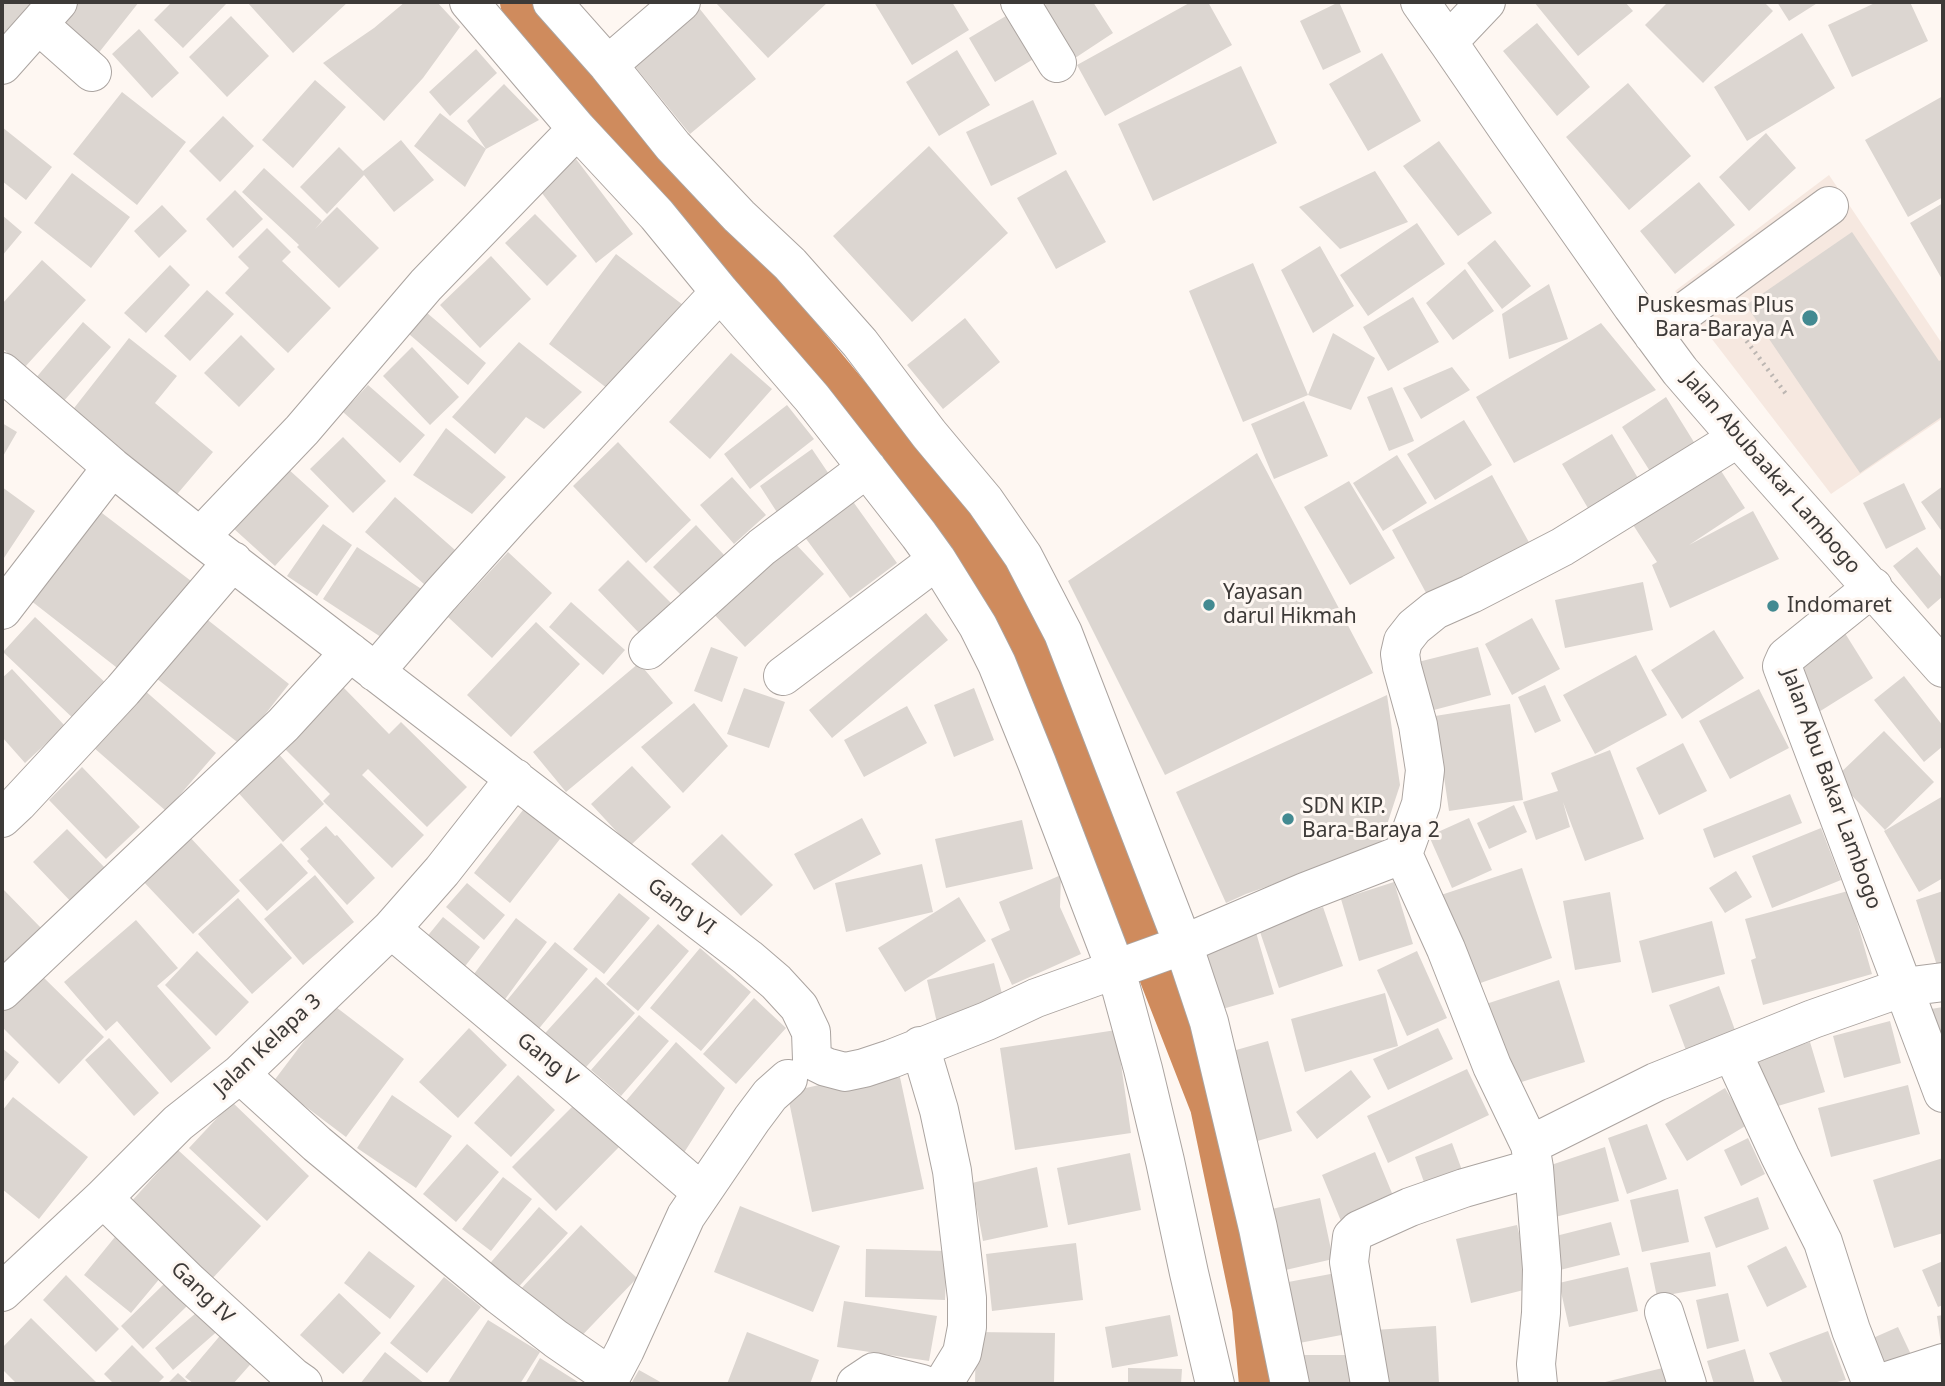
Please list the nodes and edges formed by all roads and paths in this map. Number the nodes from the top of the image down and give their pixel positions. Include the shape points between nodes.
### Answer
1 (469, 2) edge
2 (552, 2) edge
3 (681, 2) edge
4 (1020, 2) edge
5 (1420, 2) edge
6 (1486, 2) edge
7 (48, 13) edge
8 (1448, 42) junction
9 (1058, 63) dead end
10 (2, 65) edge
11 (608, 65) junction
12 (92, 72) dead end
13 (577, 129) junction
14 (1829, 206) dead end
15 (720, 292) junction
16 (1711, 293) junction
17 (1654, 335) junction
18 (2, 372) edge
19 (1786, 394) dead end
20 (1738, 438) junction
21 (112, 467) junction
22 (867, 468) junction
23 (200, 537) junction
24 (937, 559) junction
25 (233, 561) junction
26 (1872, 587) junction
27 (2, 610) edge
28 (648, 650) dead end
29 (363, 662) junction
30 (1943, 668) edge
31 (783, 676) dead end
32 (515, 778) junction
33 (2, 818) edge
34 (1403, 854) junction
35 (391, 929) junction
36 (1178, 946) junction
37 (1120, 969) junction
38 (1943, 982) edge
39 (1904, 987) junction
40 (2, 991) edge
41 (920, 1046) junction
42 (1732, 1052) junction
43 (800, 1070) junction
44 (240, 1074) junction
45 (1943, 1093) edge
46 (1532, 1156) junction
47 (701, 1192) junction
48 (103, 1198) junction
49 (2, 1292) edge
50 (1664, 1312) dead end
51 (1943, 1363) edge
52 (609, 1381) edge
53 (294, 1382) edge
54 (856, 1384) edge
55 (922, 1384) edge
56 (943, 1384) edge
57 (1215, 1384) edge
58 (1290, 1384) edge
59 (1370, 1384) edge
60 (1538, 1384) edge
61 (1687, 1384) edge
62 (1872, 1384) edge
63 (1878, 1384) edge

1 - 13 street
2 - 11 street
3 - 11 street
4 - 9 street
5 - 8 street, Jalan Abubaakar Lambogo
6 - 8 street
7 - 10 street
7 - 12 street
8 - 17 street, Jalan Abubaakar Lambogo
11 - 36 street via 673,146 790,264 860,343 1023,555 1063,633
13 - 15 street
13 - 23 street via 426,285 302,430
14 - 16 street
15 - 22 street
15 - 29 street via 440,596
16 - 17 street
16 - 19 path
17 - 20 street, Jalan Abubaakar Lambogo
18 - 21 street, Gang VI
20 - 26 street, Jalan Abubaakar Lambogo
20 - 34 street via 1562,547 1435,610 1414,627 1400,654 1425,770 1421,804
21 - 23 street, Gang VI
21 - 27 street
22 - 24 street
22 - 28 street via 762,547
23 - 25 street, Gang VI
24 - 31 street
24 - 37 street via 997,664
25 - 29 street, Gang VI
25 - 33 street via 123,690
26 - 30 street, Jalan Abubaakar Lambogo
26 - 39 street, Jalan Abu Bakar Lambogo via 1786,657 1782,666
29 - 32 street, Gang VI
29 - 40 street via 283,725
32 - 35 street, Jalan Kelapa 3
32 - 43 street, Gang VI via 776,982 799,1007 811,1032
34 - 36 street
34 - 46 street
35 - 44 street, Jalan Kelapa 3
35 - 47 street, Gang V
36 - 37 street
36 - 58 street via 1209,1022
37 - 41 street
37 - 57 street
38 - 39 street
39 - 42 street
39 - 45 street, Jalan Abu Bakar Lambogo
41 - 43 street via 853,1071
41 - 56 street via 952,1171 967,1298 962,1353
42 - 46 street via 1656,1082
42 - 62 street via 1824,1242
43 - 47 street via 770,1095
44 - 48 street, Jalan Kelapa 3 via 178,1124
44 - 52 street via 317,1144
46 - 59 street via 1464,1188 1409,1207 1352,1237 1349,1262
46 - 60 street via 1542,1269
47 - 52 street
48 - 49 street, Jalan Kelapa 3
48 - 53 street, Gang IV
50 - 61 street
51 - 63 street
54 - 55 street via 874,1372

